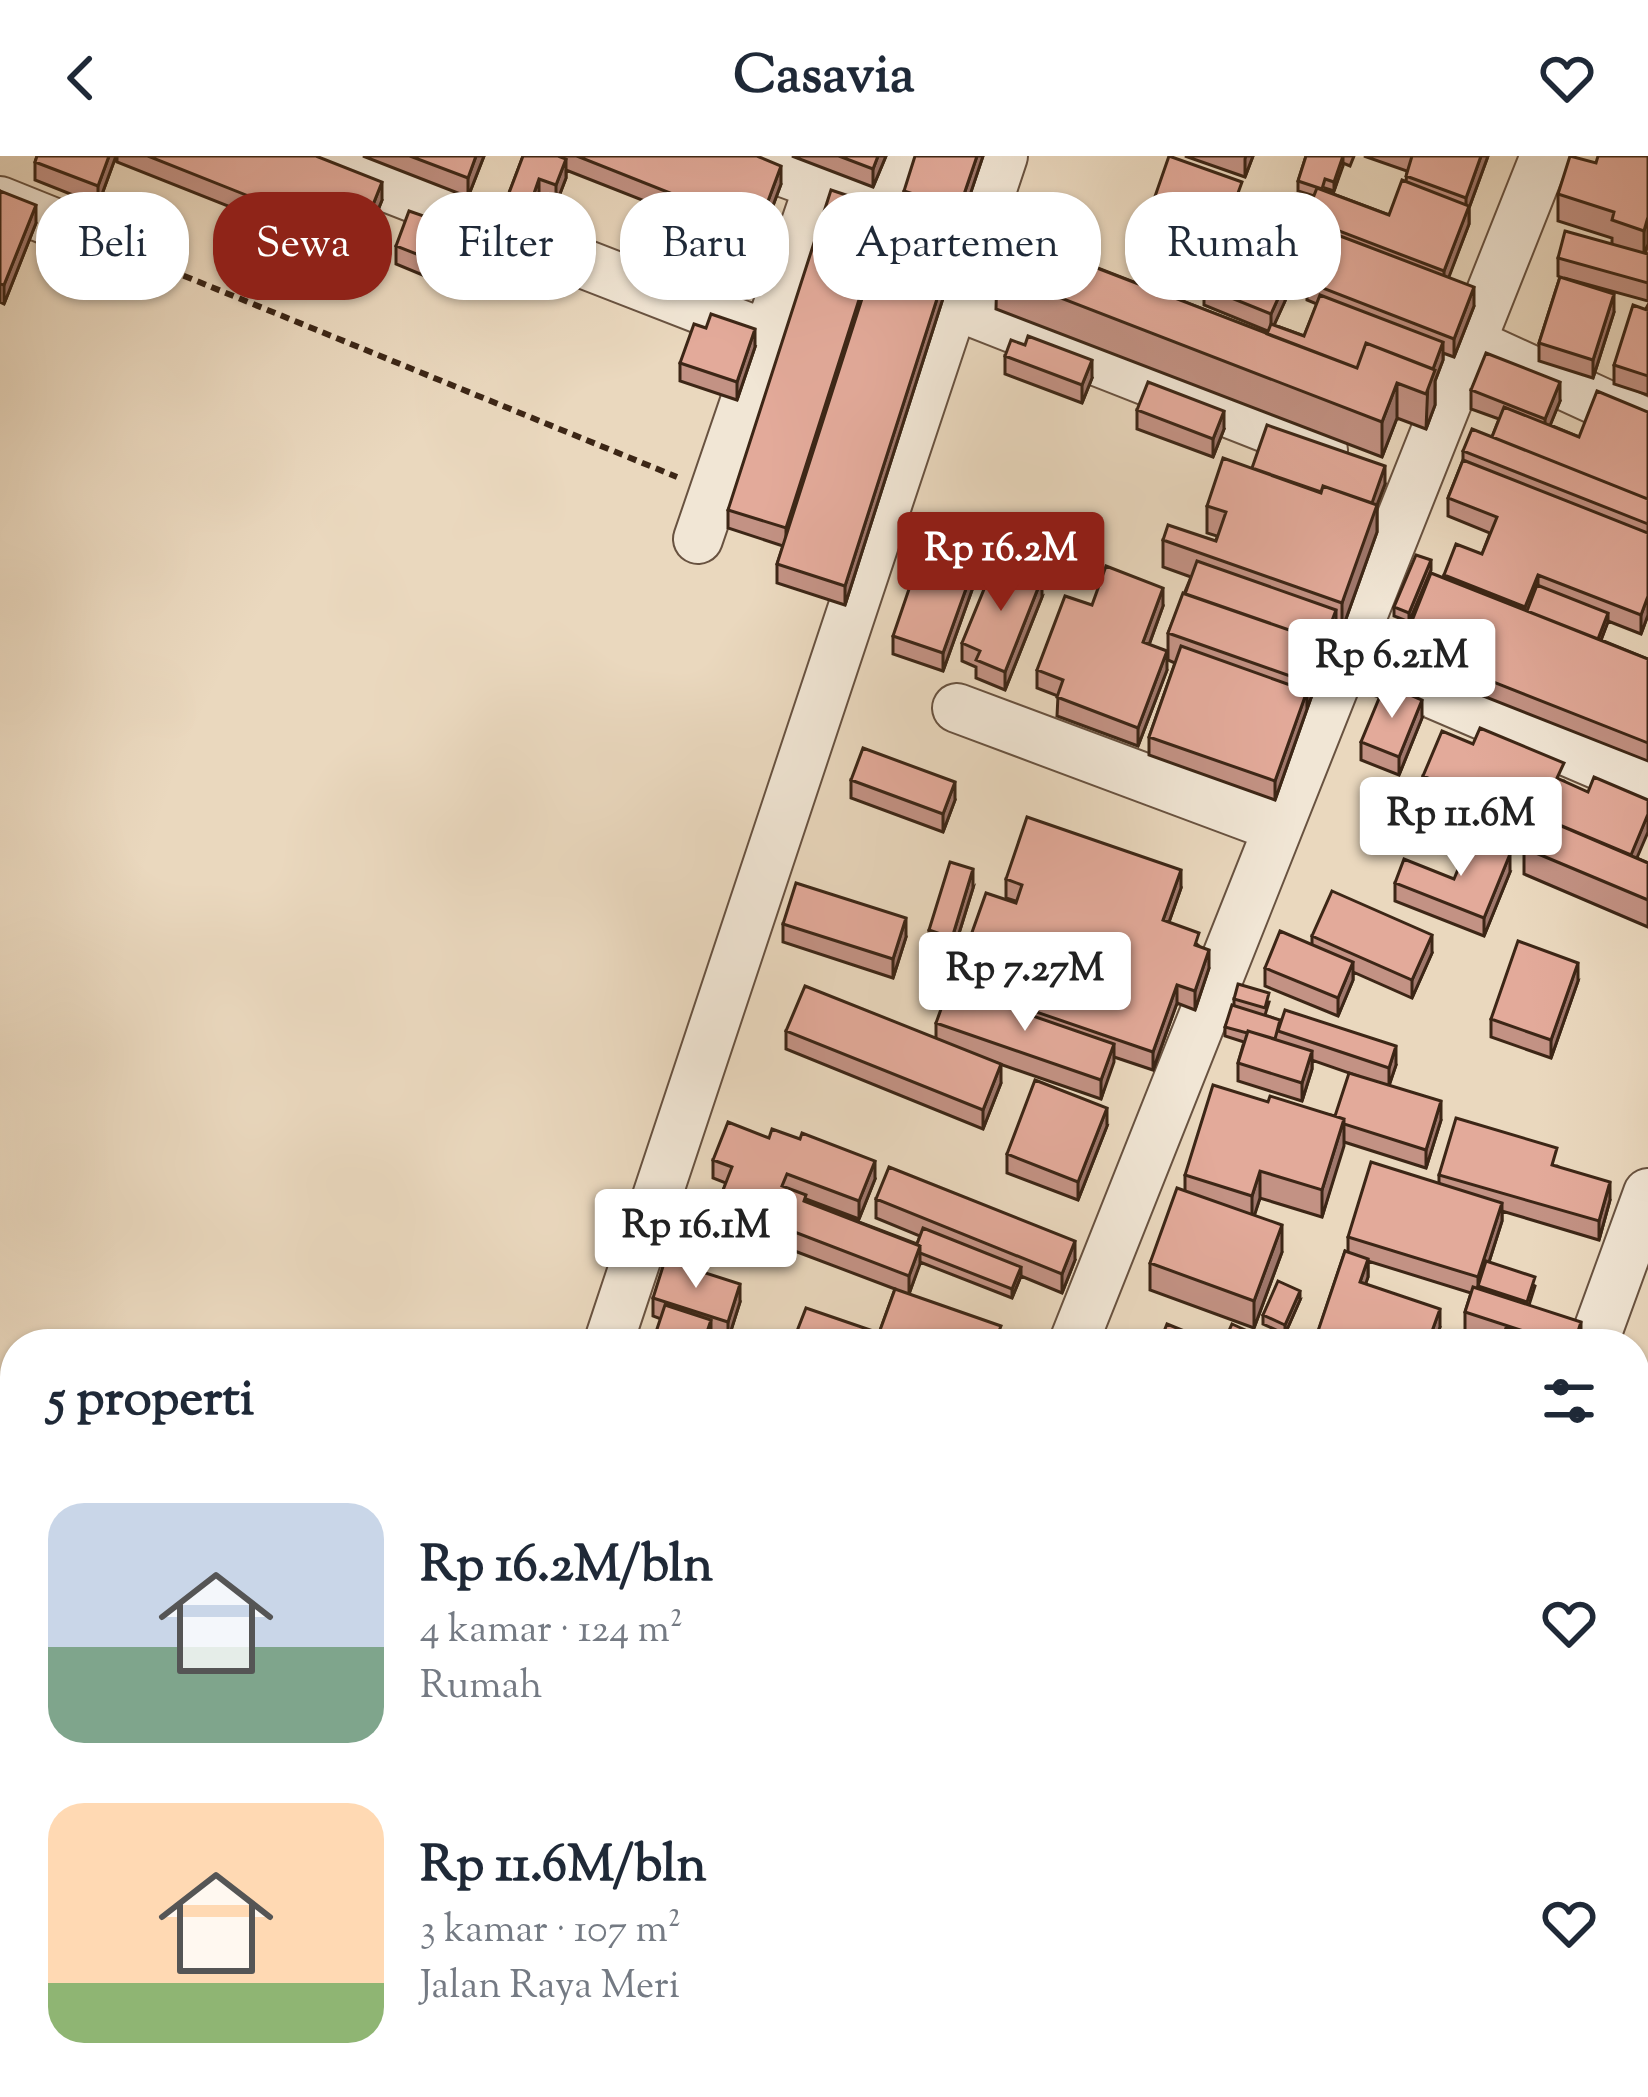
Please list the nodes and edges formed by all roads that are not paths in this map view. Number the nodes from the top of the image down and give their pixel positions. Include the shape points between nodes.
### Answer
1 (306, 156) edge
2 (740, 156) edge
3 (904, 156) edge
4 (1004, 156) edge
5 (1546, 156) edge
6 (818, 188) junction
7 (829, 192) edge
8 (892, 192) edge
9 (992, 192) edge
10 (0, 201) edge
11 (36, 215) edge
12 (955, 300) edge
13 (954, 304) junction
14 (767, 335) junction
15 (1472, 343) junction
16 (1648, 424) edge
17 (1415, 486) junction
18 (698, 539) dead end
19 (1347, 657) junction
20 (957, 708) dead end
21 (1648, 786) edge
22 (1276, 827) junction
23 (1648, 1193) edge
24 (613, 1329) edge
25 (1079, 1329) edge
26 (1598, 1329) edge

1 - 14 street
2 - 6 street
3 - 8 street
4 - 9 street
5 - 15 street
6 - 7 street
6 - 14 street
10 - 11 street
12 - 13 street
13 - 17 street
13 - 24 street
14 - 18 street
15 - 16 street
15 - 17 street
17 - 19 street
19 - 21 street
19 - 22 street
20 - 22 street
22 - 25 street
23 - 26 street

